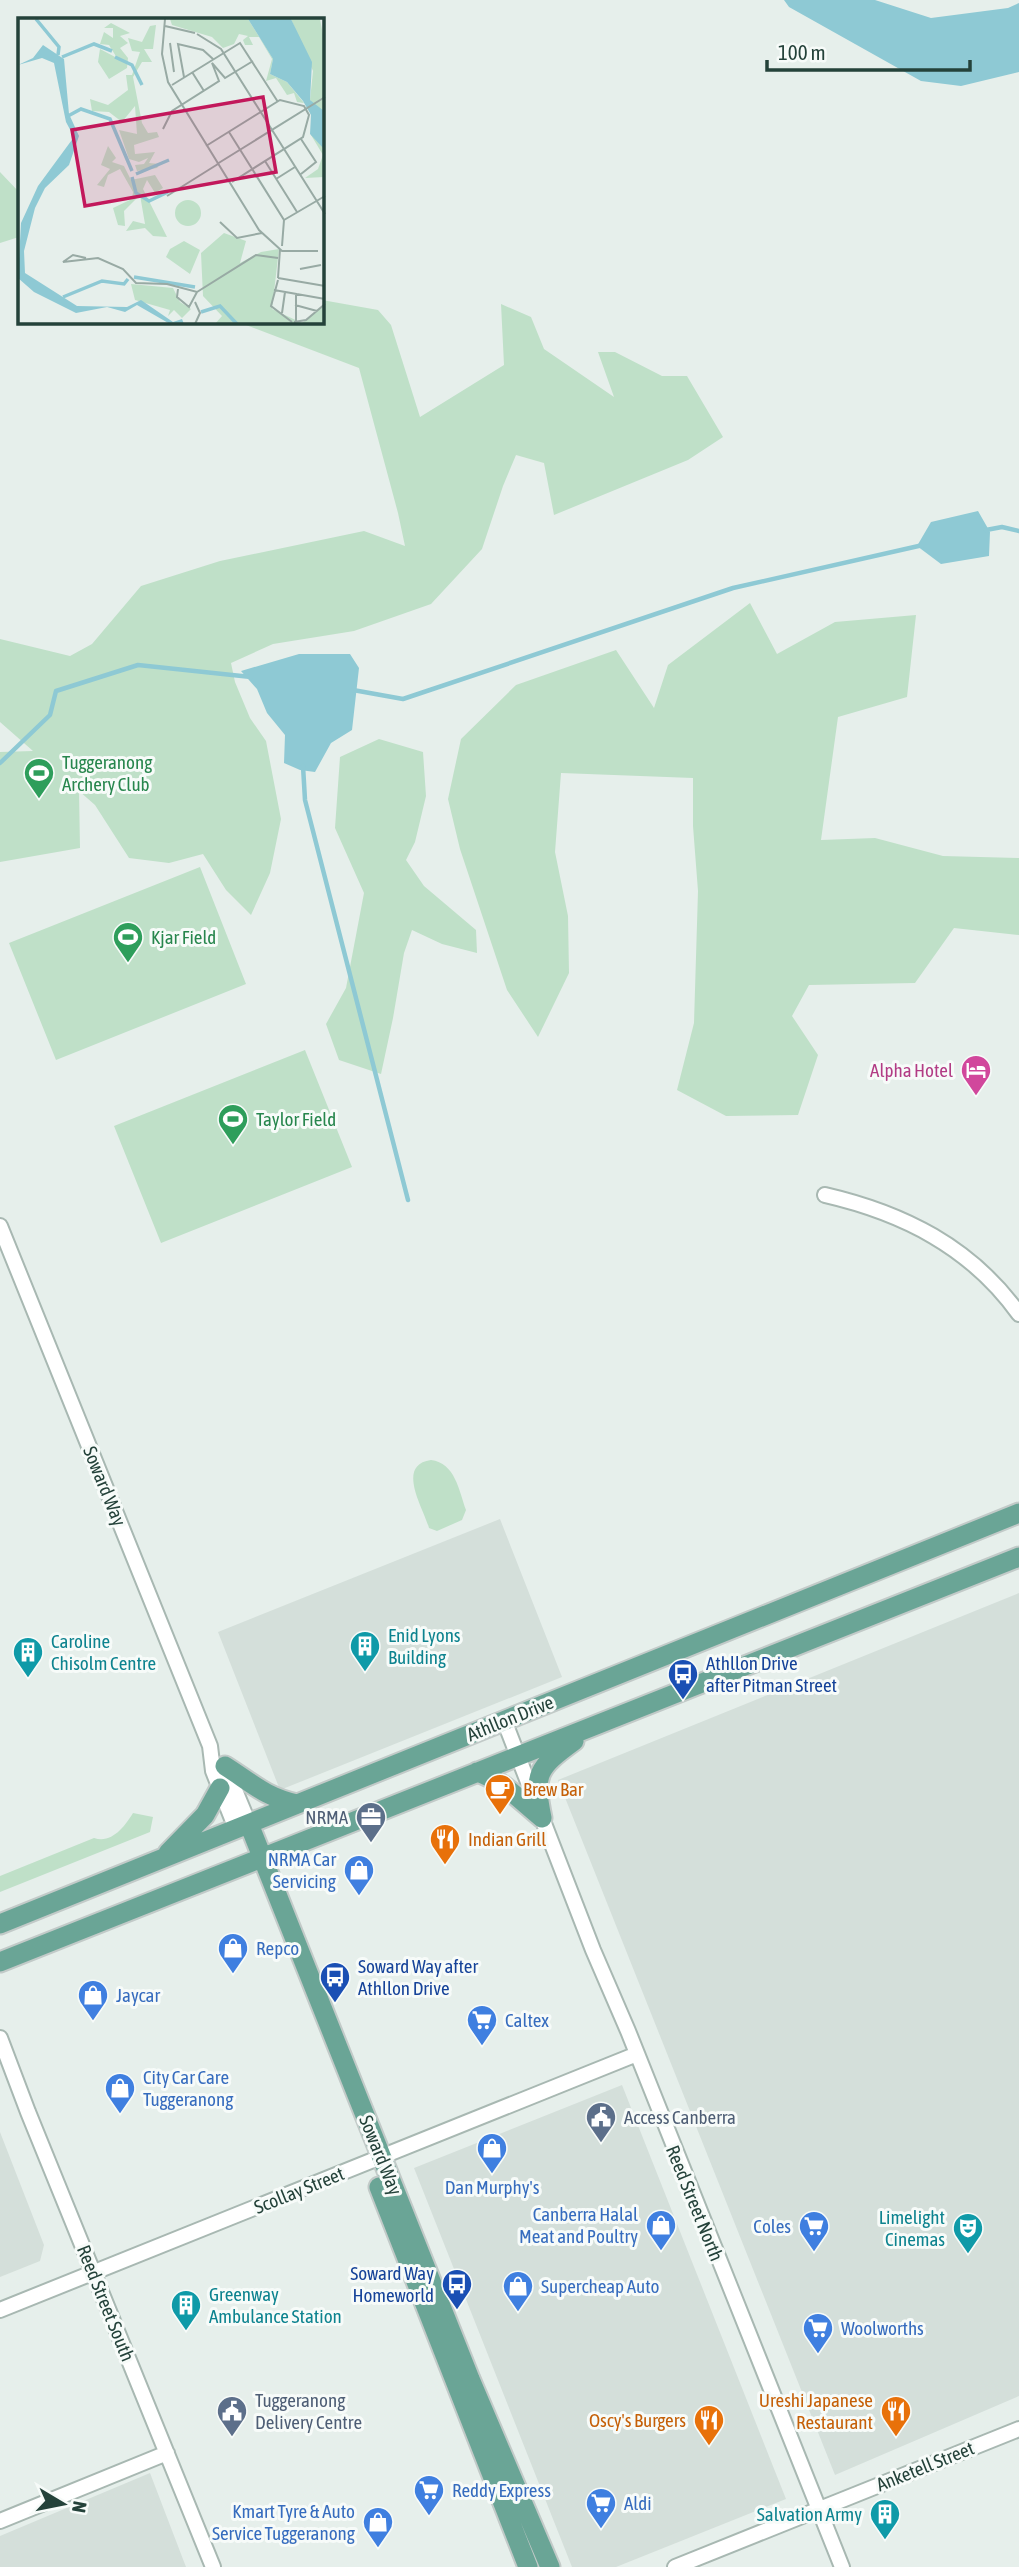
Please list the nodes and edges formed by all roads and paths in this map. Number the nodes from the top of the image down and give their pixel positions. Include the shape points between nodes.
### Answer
1 (825, 1195) dead end
2 (0, 1226) edge
3 (1019, 1314) edge
4 (1019, 1513) edge
5 (1019, 1557) edge
6 (504, 1720) junction
7 (594, 1726) junction
8 (210, 1746) junction
9 (519, 1756) junction
10 (225, 1766) junction
11 (477, 1773) junction
12 (220, 1788) junction
13 (297, 1804) junction
14 (542, 1818) junction
15 (242, 1826) junction
16 (162, 1858) junction
17 (256, 1861) junction
18 (4, 1923) edge
19 (0, 1962) edge
20 (0, 2038) edge
21 (636, 2054) junction
22 (375, 2159) junction
23 (94, 2272) junction
24 (0, 2310) edge
25 (1019, 2428) edge
26 (167, 2453) junction
27 (818, 2510) junction
28 (0, 2521) edge
29 (213, 2567) edge
30 (528, 2567) edge
31 (550, 2567) edge
32 (675, 2567) edge
33 (842, 2567) edge

1 - 3 street via 873,1207 942,1241 991,1281
2 - 8 street, Soward Way
4 - 6 main road, Athllon Drive
5 - 7 main road, Athllon Drive
6 - 9 street, Reed Street North
6 - 13 main road, Athllon Drive
7 - 9 main road, Athllon Drive
7 - 14 main road via 544,1767 537,1781
8 - 10 street, Soward Way
8 - 12 street, Soward Way
9 - 11 main road, Athllon Drive
9 - 14 street, Reed Street North
10 - 13 main road via 264,1794
10 - 15 street, Soward Way
11 - 14 main road via 501,1785
11 - 17 main road, Athllon Drive
12 - 15 street, Soward Way
12 - 16 main road via 205,1815
13 - 15 main road, Athllon Drive
14 - 21 street, Reed Street North
15 - 16 main road, Athllon Drive
15 - 17 main road, Soward Way
16 - 18 main road, Athllon Drive
17 - 19 main road, Athllon Drive
17 - 22 main road, Soward Way
20 - 23 street, Reed Street South
21 - 22 street, Scollay Street
21 - 27 street, Reed Street North
22 - 23 street, Scollay Street
22 - 30 main road, Soward Way
22 - 31 main road, Soward Way
23 - 24 street, Scollay Street
23 - 26 street, Reed Street South
25 - 27 street, Anketell Street
26 - 28 street
26 - 29 street, Reed Street South
27 - 32 street, Anketell Street
27 - 33 street, Reed Street North

